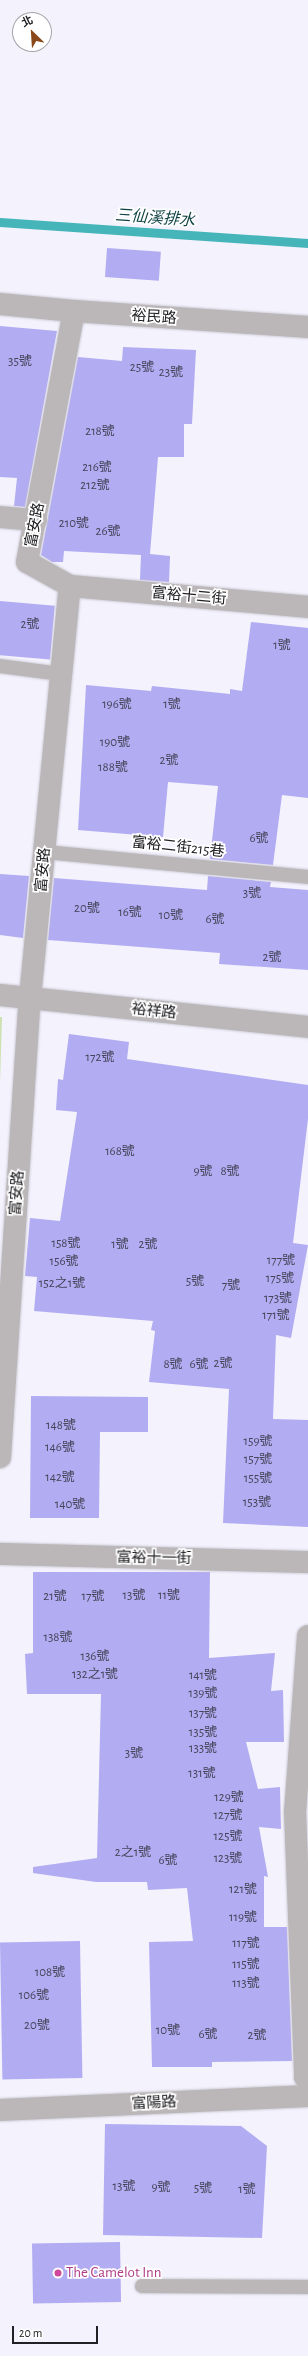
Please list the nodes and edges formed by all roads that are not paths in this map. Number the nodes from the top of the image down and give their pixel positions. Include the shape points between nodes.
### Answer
1 (0, 304) edge
2 (74, 311) junction
3 (308, 327) edge
4 (0, 517) edge
5 (36, 520) junction
6 (70, 586) junction
7 (308, 607) edge
8 (0, 666) edge
9 (62, 674) junction
10 (44, 852) junction
11 (308, 877) edge
12 (0, 996) edge
13 (30, 998) junction
14 (308, 1027) edge
15 (0, 1457) edge
16 (0, 1554) edge
17 (308, 1562) edge
18 (308, 1636) edge
19 (308, 2081) edge
20 (308, 2096) edge
21 (0, 2110) edge
22 (142, 2286) dead end
23 (308, 2287) edge

1 - 2 street, 裕民路
2 - 3 street, 裕民路
2 - 5 street, 富安路
4 - 5 street
5 - 6 street, 富安路 via 28,562
6 - 7 street, 富裕十二街
6 - 9 street, 富安路
8 - 9 lane
9 - 10 street, 富安路
10 - 11 lane, 富裕二街215巷
10 - 13 street, 富安路
12 - 13 street, 裕祥路
13 - 14 street, 裕祥路
13 - 15 street, 富安路
16 - 17 street, 富裕十一街
18 - 19 street via 295,1811 305,2077
20 - 21 street, 富陽路
22 - 23 lane

